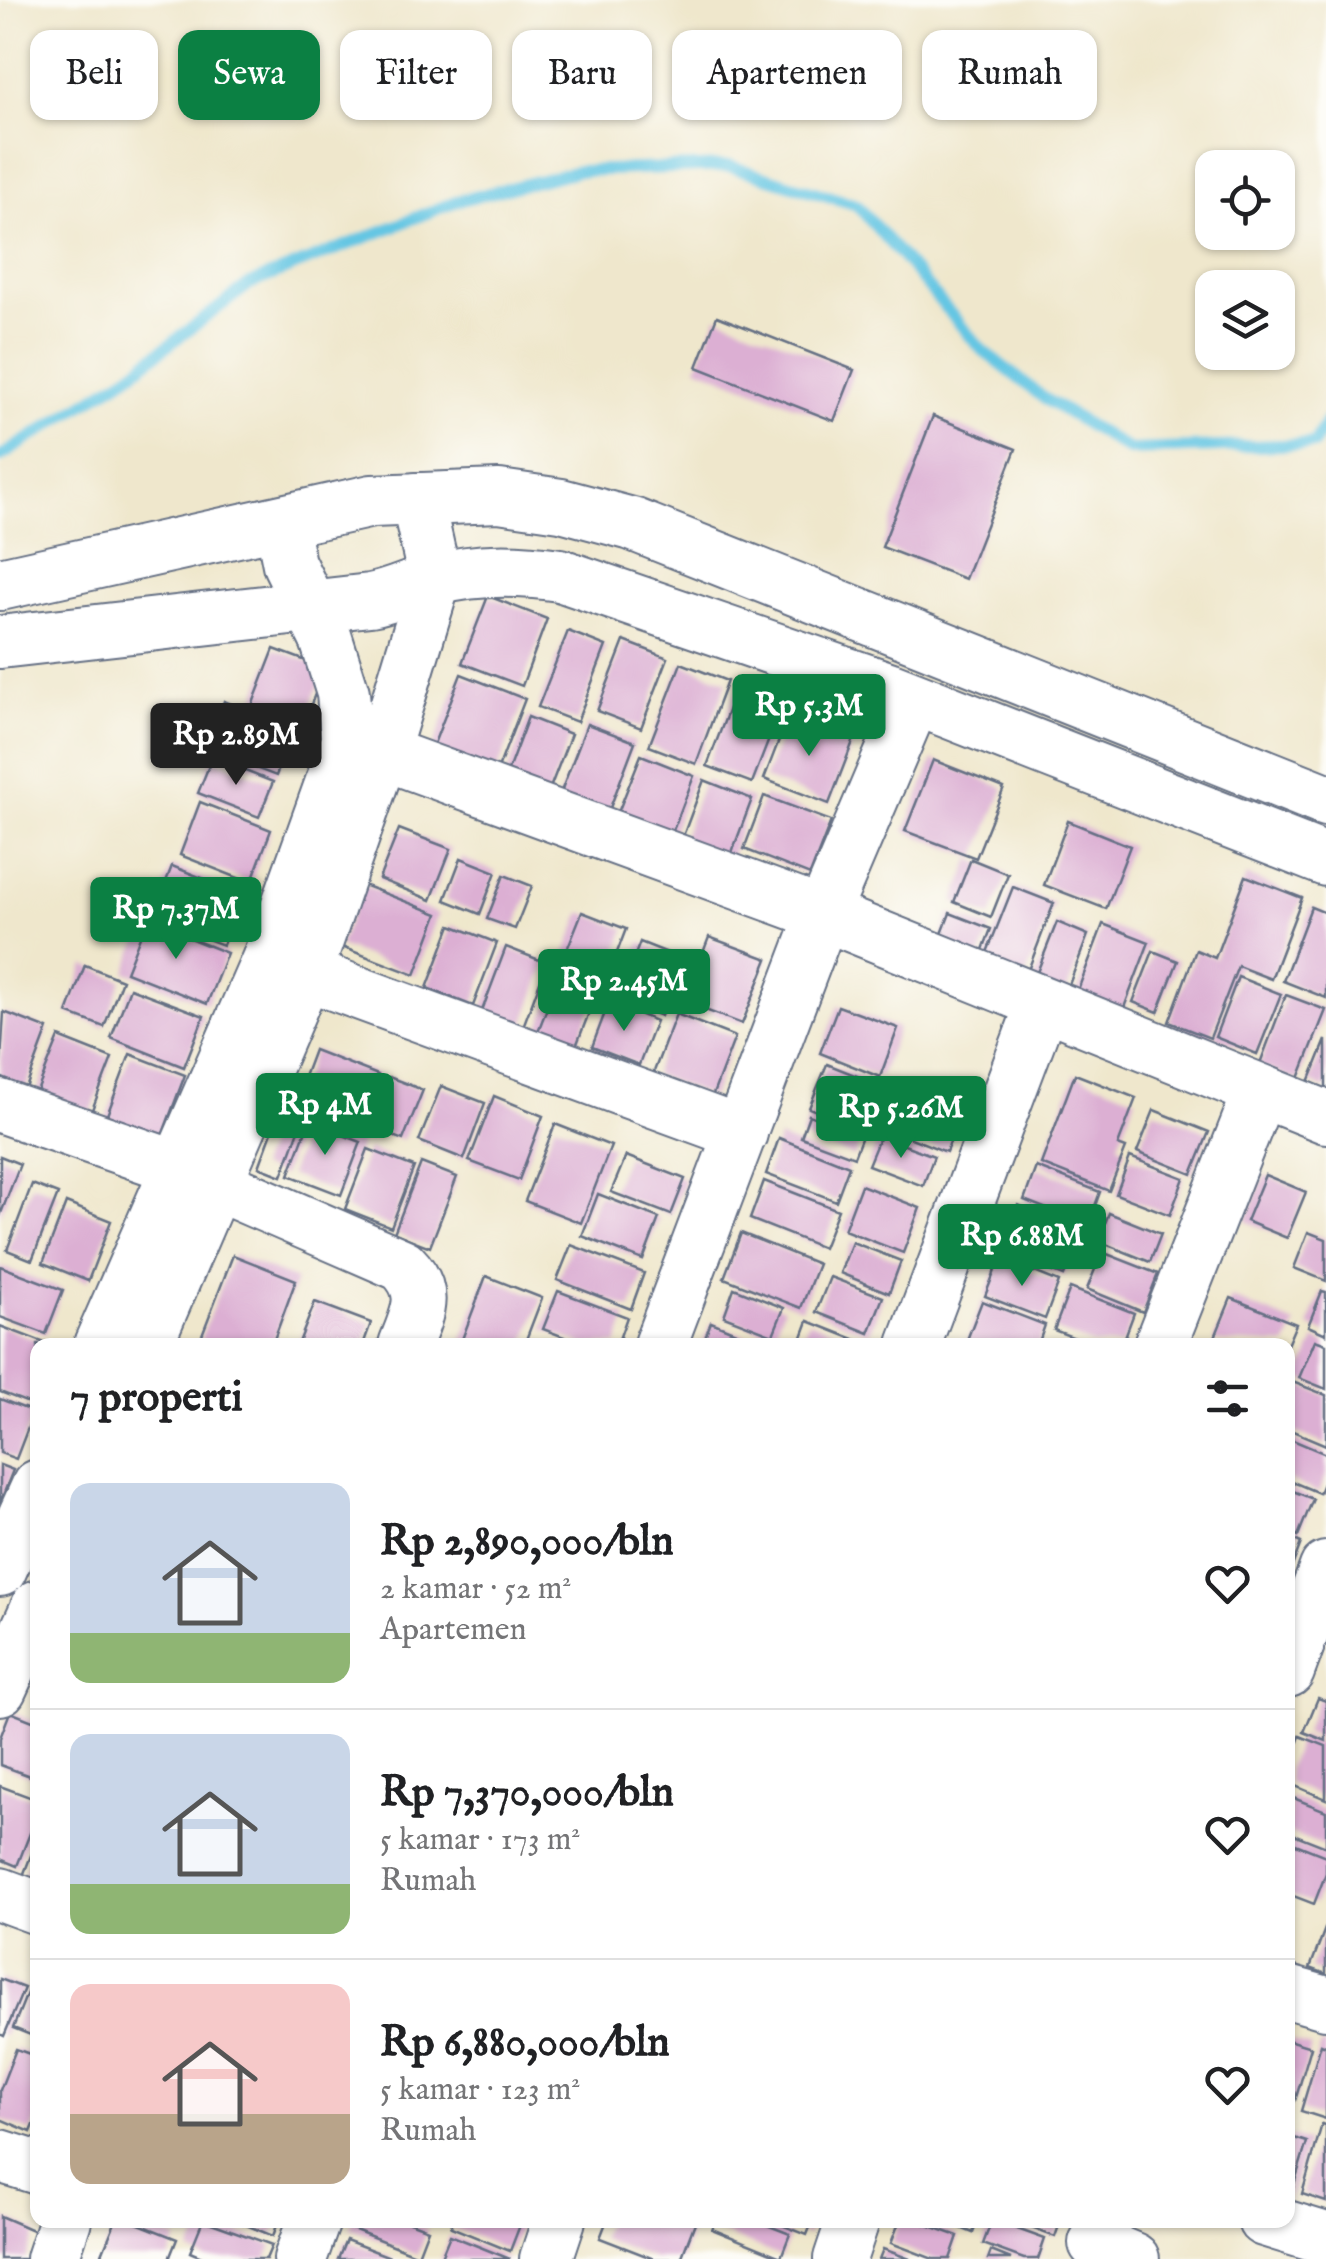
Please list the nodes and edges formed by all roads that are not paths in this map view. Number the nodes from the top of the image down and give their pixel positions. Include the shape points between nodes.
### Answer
1 (417, 498) junction
2 (281, 524) junction
3 (436, 579) junction
4 (0, 584) edge
5 (309, 604) junction
6 (910, 634) junction
7 (0, 642) edge
8 (998, 669) junction
9 (901, 694) junction
10 (976, 724) junction
11 (364, 747) junction
12 (1326, 800) edge
13 (1326, 860) edge
14 (822, 914) junction
15 (286, 967) junction
16 (1042, 1006) junction
17 (1260, 1091) junction
18 (0, 1106) edge
19 (1326, 1117) edge
20 (741, 1134) junction
21 (198, 1176) junction
22 (104, 1338) edge
23 (148, 1338) edge
24 (409, 1338) edge
25 (663, 1338) edge
26 (917, 1338) edge
27 (1163, 1338) edge
28 (30, 1504) edge
29 (1326, 1568) edge
30 (0, 1570) edge
31 (1295, 1652) edge
32 (0, 1894) edge
33 (30, 1905) edge
34 (1295, 1994) edge
35 (1326, 2003) edge
36 (0, 2156) edge
37 (30, 2165) edge
38 (62, 2228) edge
39 (311, 2228) edge
40 (556, 2228) edge
41 (851, 2228) edge
42 (1290, 2228) edge
43 (1326, 2239) edge
44 (52, 2259) edge
45 (300, 2259) edge
46 (546, 2259) edge
47 (840, 2259) edge

1 - 2 street via 344,506
1 - 3 street
1 - 6 street via 498,496 632,524
2 - 4 street
2 - 5 street via 289,564
3 - 5 street via 395,596
3 - 9 street via 514,569 560,575
3 - 11 street
5 - 7 street
5 - 11 street
6 - 8 street
6 - 9 street
8 - 10 street
8 - 12 street
9 - 10 street
9 - 14 street
10 - 13 street
11 - 14 street
11 - 15 street
14 - 16 street
14 - 20 street
15 - 20 street
15 - 21 street
16 - 17 street
16 - 26 street
17 - 19 street
17 - 27 street
18 - 21 street
20 - 25 street
21 - 22 street
21 - 23 street
21 - 24 street via 402,1265 416,1279 422,1302
28 - 30 street
29 - 31 street
32 - 33 street
34 - 35 street
36 - 37 street
38 - 44 street
39 - 45 street
40 - 46 street
41 - 47 street
42 - 43 street

